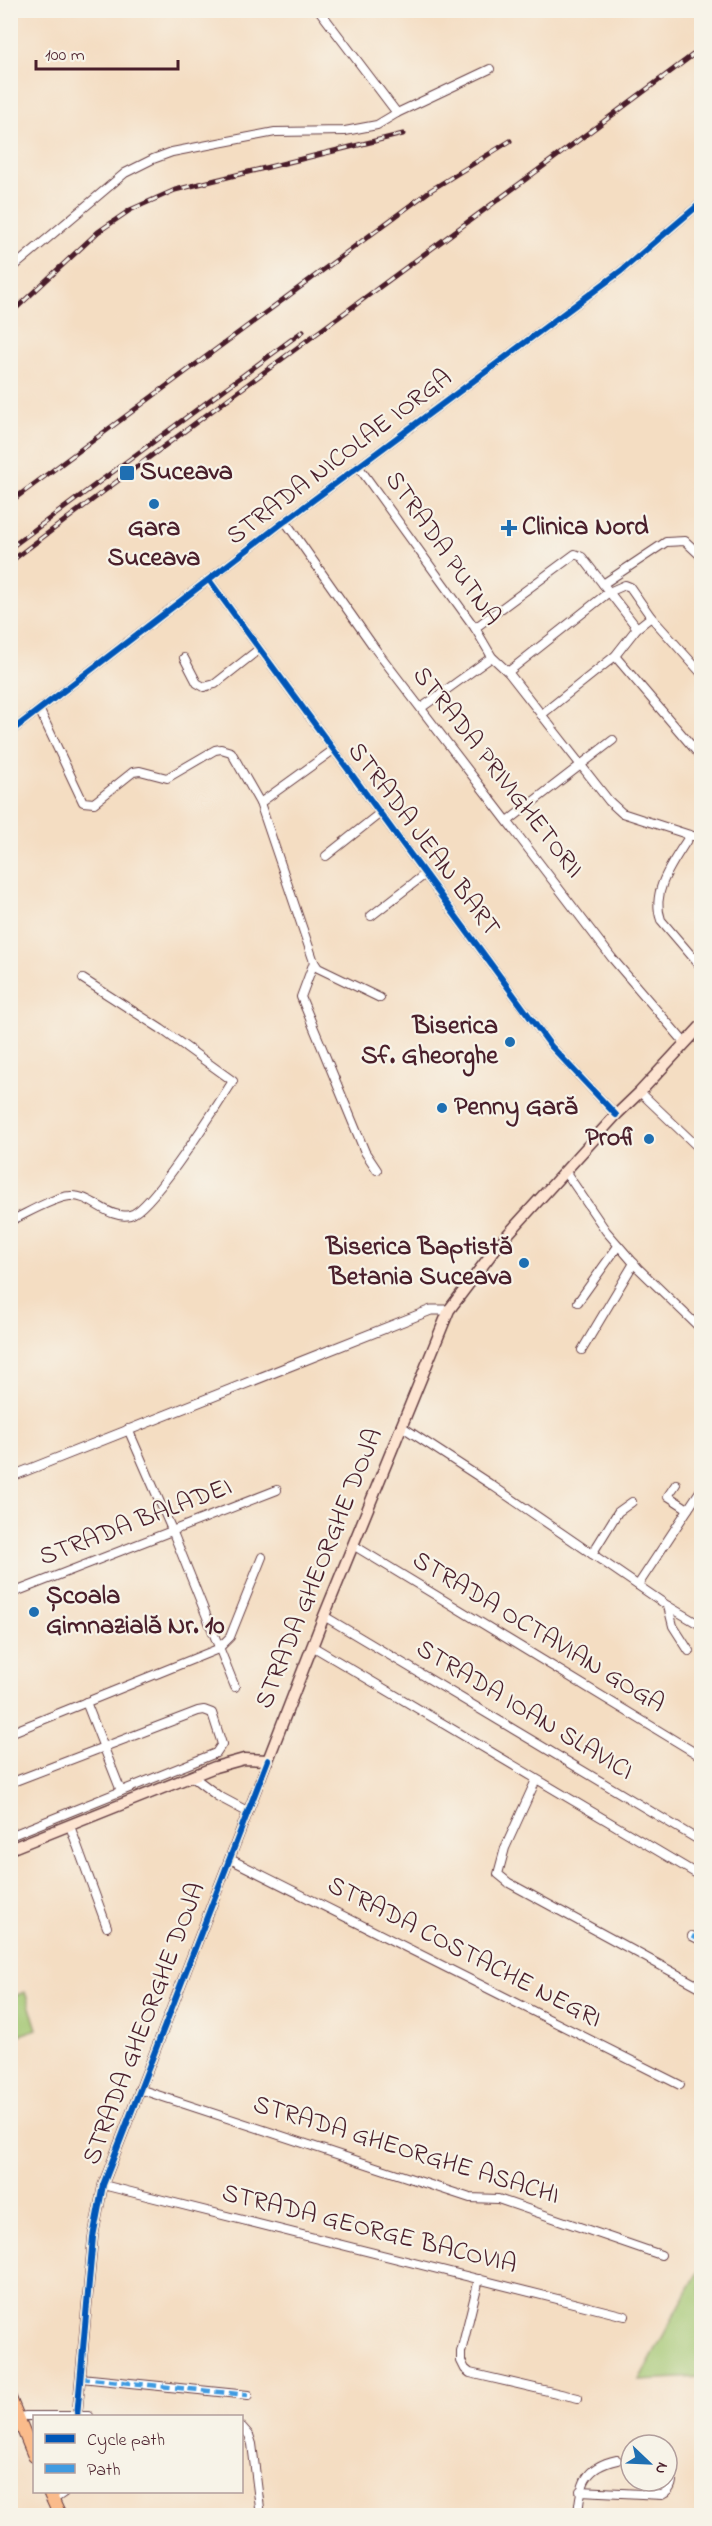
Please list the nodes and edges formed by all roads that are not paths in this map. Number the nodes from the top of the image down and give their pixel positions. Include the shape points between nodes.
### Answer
1 (319, 10) edge
2 (490, 69) dead end
3 (397, 113) junction
4 (702, 202) edge
5 (10, 270) edge
6 (358, 466) junction
7 (285, 521) junction
8 (702, 557) edge
9 (209, 580) junction
10 (603, 584) junction
11 (609, 592) junction
12 (651, 617) junction
13 (475, 628) junction
14 (638, 628) junction
15 (258, 650) junction
16 (615, 656) junction
17 (492, 657) junction
18 (184, 658) dead end
19 (508, 672) junction
20 (702, 674) edge
21 (421, 708) junction
22 (40, 711) junction
23 (541, 715) junction
24 (10, 732) edge
25 (613, 740) dead end
26 (332, 751) junction
27 (702, 758) edge
28 (580, 766) junction
29 (260, 803) junction
30 (379, 813) junction
31 (508, 821) junction
32 (690, 835) junction
33 (702, 839) edge
34 (326, 855) dead end
35 (424, 875) junction
36 (370, 916) dead end
37 (314, 962) junction
38 (702, 968) edge
39 (83, 979) dead end
40 (380, 998) dead end
41 (702, 1025) edge
42 (685, 1043) junction
43 (640, 1092) junction
44 (615, 1115) junction
45 (702, 1151) edge
46 (377, 1170) dead end
47 (566, 1171) junction
48 (10, 1221) edge
49 (618, 1246) junction
50 (634, 1263) junction
51 (578, 1302) dead end
52 (449, 1310) junction
53 (702, 1330) edge
54 (582, 1350) dead end
55 (401, 1426) junction
56 (128, 1429) junction
57 (10, 1477) edge
58 (676, 1484) dead end
59 (702, 1488) edge
60 (277, 1490) dead end
61 (632, 1502) dead end
62 (688, 1509) junction
63 (172, 1530) junction
64 (353, 1545) junction
65 (592, 1554) junction
66 (262, 1557) dead end
67 (638, 1585) junction
68 (10, 1594) edge
69 (668, 1606) junction
70 (324, 1616) junction
71 (702, 1626) edge
72 (312, 1646) junction
73 (218, 1649) junction
74 (689, 1651) dead end
75 (235, 1687) dead end
76 (86, 1702) junction
77 (10, 1733) edge
78 (104, 1747) junction
79 (702, 1757) edge
80 (268, 1760) junction
81 (193, 1777) junction
82 (536, 1780) junction
83 (10, 1783) edge
84 (121, 1791) junction
85 (248, 1812) junction
86 (70, 1826) junction
87 (12, 1842) edge
88 (702, 1842) edge
89 (230, 1859) junction
90 (702, 1877) edge
91 (107, 1927) dead end
92 (692, 1936) dead end
93 (702, 1941) edge
94 (702, 1988) edge
95 (680, 2085) dead end
96 (139, 2089) junction
97 (103, 2185) junction
98 (661, 2255) dead end
99 (479, 2279) junction
100 (625, 2316) dead end
101 (81, 2378) junction
102 (248, 2395) dead end
103 (10, 2398) edge
104 (578, 2398) dead end
105 (77, 2415) edge
106 (33, 2417) edge
107 (15, 2418) edge
108 (243, 2428) edge
109 (33, 2454) edge
110 (617, 2460) dead end
111 (580, 2491) junction
112 (619, 2493) edge
113 (621, 2493) edge
114 (667, 2493) edge
115 (51, 2496) edge
116 (60, 2516) edge
117 (261, 2516) edge
118 (578, 2516) edge

1 - 3 street
2 - 3 street
3 - 5 street via 377,125 345,131 275,132 153,159 117,178
4 - 6 street, STRADA NICOLAE IORGA via 621,271
6 - 7 street, STRADA NICOLAE IORGA
6 - 13 street, STRADA PUTNA
7 - 9 street, STRADA NICOLAE IORGA
7 - 21 street, STRADA PRIVIGHETORII
8 - 10 street via 685,541 666,542
9 - 15 street, STRADA JEAN BART
9 - 22 street, STRADA NICOLAE IORGA
10 - 11 street
10 - 13 street via 582,557 575,554
11 - 12 street via 625,585 630,587
11 - 14 street
11 - 19 street
12 - 14 street
12 - 20 street
13 - 17 street, STRADA PUTNA
14 - 16 street
15 - 18 street via 215,684 204,687 197,683
15 - 26 street, STRADA JEAN BART
16 - 23 street
16 - 27 street
17 - 19 street, STRADA PUTNA
17 - 21 street, STRADA PUTNA
19 - 23 street, STRADA PUTNA
21 - 31 street, STRADA PRIVIGHETORII
22 - 24 street, STRADA NICOLAE IORGA
22 - 29 street via 83,802 94,803 134,772 172,777 221,749 231,752
23 - 28 street, STRADA PUTNA
25 - 28 street
26 - 29 street
26 - 30 street, STRADA JEAN BART
28 - 31 street
28 - 32 street, STRADA PUTNA via 622,813
29 - 37 street
30 - 34 street
30 - 35 street, STRADA JEAN BART
31 - 42 street, STRADA PRIVIGHETORII via 612,958
32 - 33 street, STRADA PUTNA
32 - 38 street via 664,878 657,911
35 - 36 street
35 - 44 street, STRADA JEAN BART via 551,1046
37 - 40 street via 318,969
37 - 46 street via 301,997 365,1152
39 - 48 street via 233,1081 168,1177 139,1210 130,1215 111,1213 81,1196 68,1196
41 - 42 main road, STRADA GHEORGHE DOJA
42 - 43 main road, STRADA GHEORGHE DOJA
43 - 44 main road, STRADA GHEORGHE DOJA
43 - 45 street
44 - 47 main road, STRADA GHEORGHE DOJA
47 - 49 street
47 - 52 main road, STRADA GHEORGHE DOJA via 482,1264
49 - 50 street
49 - 51 street
50 - 53 street
50 - 54 street
52 - 55 main road, STRADA GHEORGHE DOJA
52 - 56 street via 431,1310
55 - 64 main road, STRADA GHEORGHE DOJA
55 - 65 street
56 - 57 street
56 - 63 street
58 - 62 street via 668,1496
59 - 62 street
60 - 63 street, STRADA BALADEI
61 - 65 street via 618,1512
62 - 67 street
63 - 68 street, STRADA BALADEI
63 - 73 street
64 - 70 main road, STRADA GHEORGHE DOJA
64 - 79 street, STRADA OCTAVIAN GOGA
65 - 67 street
66 - 73 street via 230,1637
67 - 69 street
69 - 71 street
69 - 74 street via 673,1626
70 - 72 main road, STRADA GHEORGHE DOJA
70 - 88 street, STRADA IOAN SLAVICI
72 - 80 main road, STRADA GHEORGHE DOJA
72 - 82 street
73 - 75 street
73 - 76 street
76 - 77 street
76 - 78 street
78 - 83 street
78 - 84 street
78 - 84 street via 204,1710 212,1713 222,1744 216,1753
80 - 81 main road via 244,1759
80 - 85 street, STRADA GHEORGHE DOJA
81 - 85 street
81 - 86 main road
82 - 90 street
82 - 94 street via 505,1848 498,1874
84 - 87 street
85 - 89 street, STRADA GHEORGHE DOJA
86 - 87 main road
86 - 91 street
89 - 95 street, STRADA COSTACHE NEGRI
89 - 96 street, STRADA GHEORGHE DOJA
92 - 93 street
96 - 97 street, STRADA GHEORGHE DOJA
96 - 98 street, STRADA GHEORGHE ASACHI via 470,2198 498,2199
97 - 99 street, STRADA GEORGE BACOVIA
97 - 101 street, STRADA GHEORGHE DOJA via 93,2237
99 - 100 street, STRADA GEORGE BACOVIA
99 - 104 street via 461,2352 465,2369
101 - 102 street
101 - 105 street, STRADA GHEORGHE DOJA
103 - 107 main road
106 - 107 street
107 - 109 main road
108 - 117 street via 252,2444
110 - 111 street via 594,2468
111 - 112 street
111 - 118 street
113 - 114 street
115 - 116 main road

